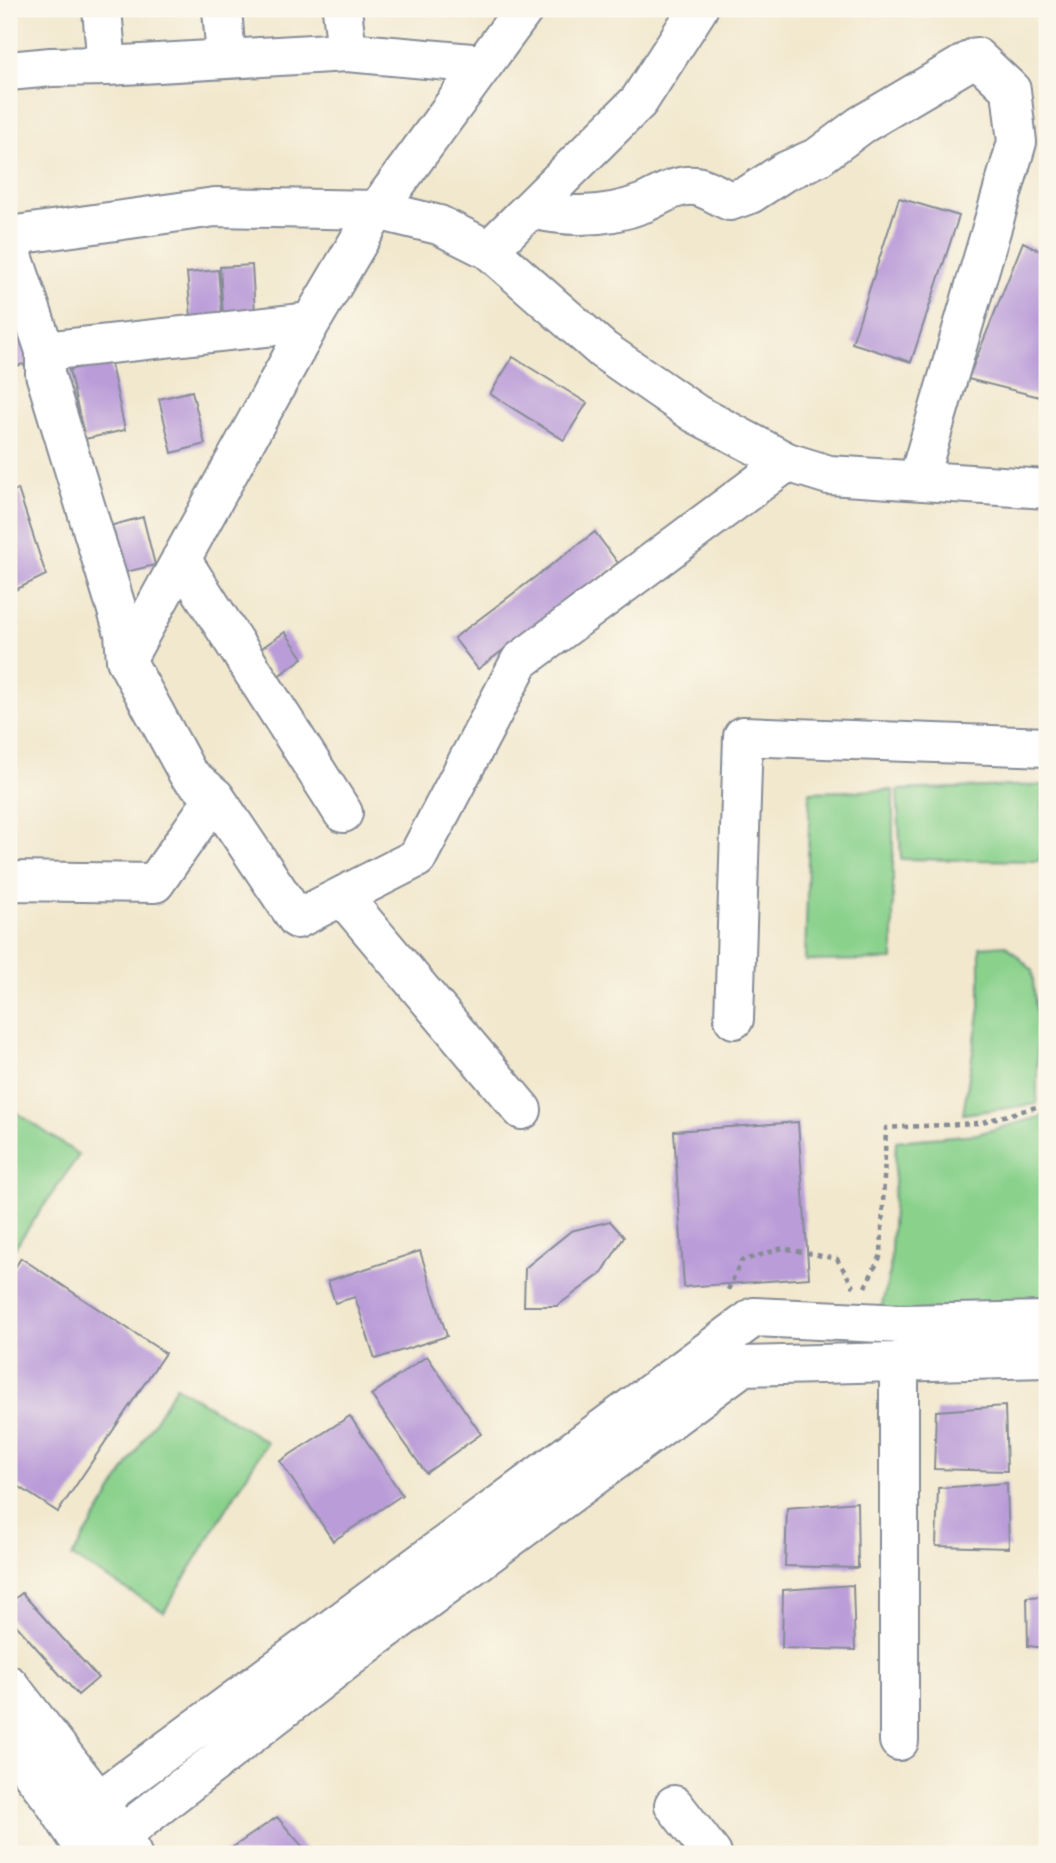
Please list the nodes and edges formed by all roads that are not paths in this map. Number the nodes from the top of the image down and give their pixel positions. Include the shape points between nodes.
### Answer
1 (102, 9) edge
2 (222, 9) edge
3 (342, 9) edge
4 (524, 9) edge
5 (698, 9) edge
6 (347, 52) junction
7 (226, 58) junction
8 (484, 64) junction
9 (107, 66) junction
10 (9, 71) edge
11 (531, 209) junction
12 (377, 210) junction
13 (9, 236) edge
14 (9, 244) edge
15 (489, 250) junction
16 (311, 321) junction
17 (45, 351) junction
18 (786, 462) junction
19 (918, 480) junction
20 (1047, 489) edge
21 (181, 559) junction
22 (126, 660) junction
23 (1047, 747) edge
24 (215, 797) junction
25 (343, 813) dead end
26 (9, 881) edge
27 (342, 896) junction
28 (734, 1018) dead end
29 (522, 1110) dead end
30 (1047, 1321) edge
31 (1047, 1358) edge
32 (899, 1361) junction
33 (9, 1685) edge
34 (900, 1741) dead end
35 (9, 1743) edge
36 (99, 1801) junction
37 (674, 1805) dead end
38 (78, 1839) edge
39 (117, 1848) edge
40 (712, 1854) edge

1 - 9 street
2 - 7 street
3 - 6 street
4 - 8 street
5 - 11 street via 639,102
6 - 7 street
6 - 8 street
7 - 9 street
8 - 12 street
9 - 10 street
11 - 15 street
11 - 19 street via 559,215 615,212 671,190 695,186 730,201 818,157 861,125 976,57 1011,90 1017,142
12 - 13 street via 215,207
12 - 15 street via 439,225
12 - 16 street
14 - 17 street
15 - 18 street via 603,350 696,414
16 - 17 street
16 - 21 street
17 - 22 street via 45,374 124,633
18 - 19 street via 830,475
18 - 27 street via 520,661 417,858
19 - 20 street
21 - 22 street
21 - 25 street
22 - 24 street via 188,774
23 - 28 street via 743,736
24 - 26 street via 155,883
24 - 27 street via 297,919
27 - 29 street
30 - 36 street via 904,1324 754,1317
31 - 32 street
32 - 34 street
32 - 39 street via 743,1366 376,1637
33 - 36 street
35 - 38 street
36 - 38 street
36 - 39 street
37 - 40 street

